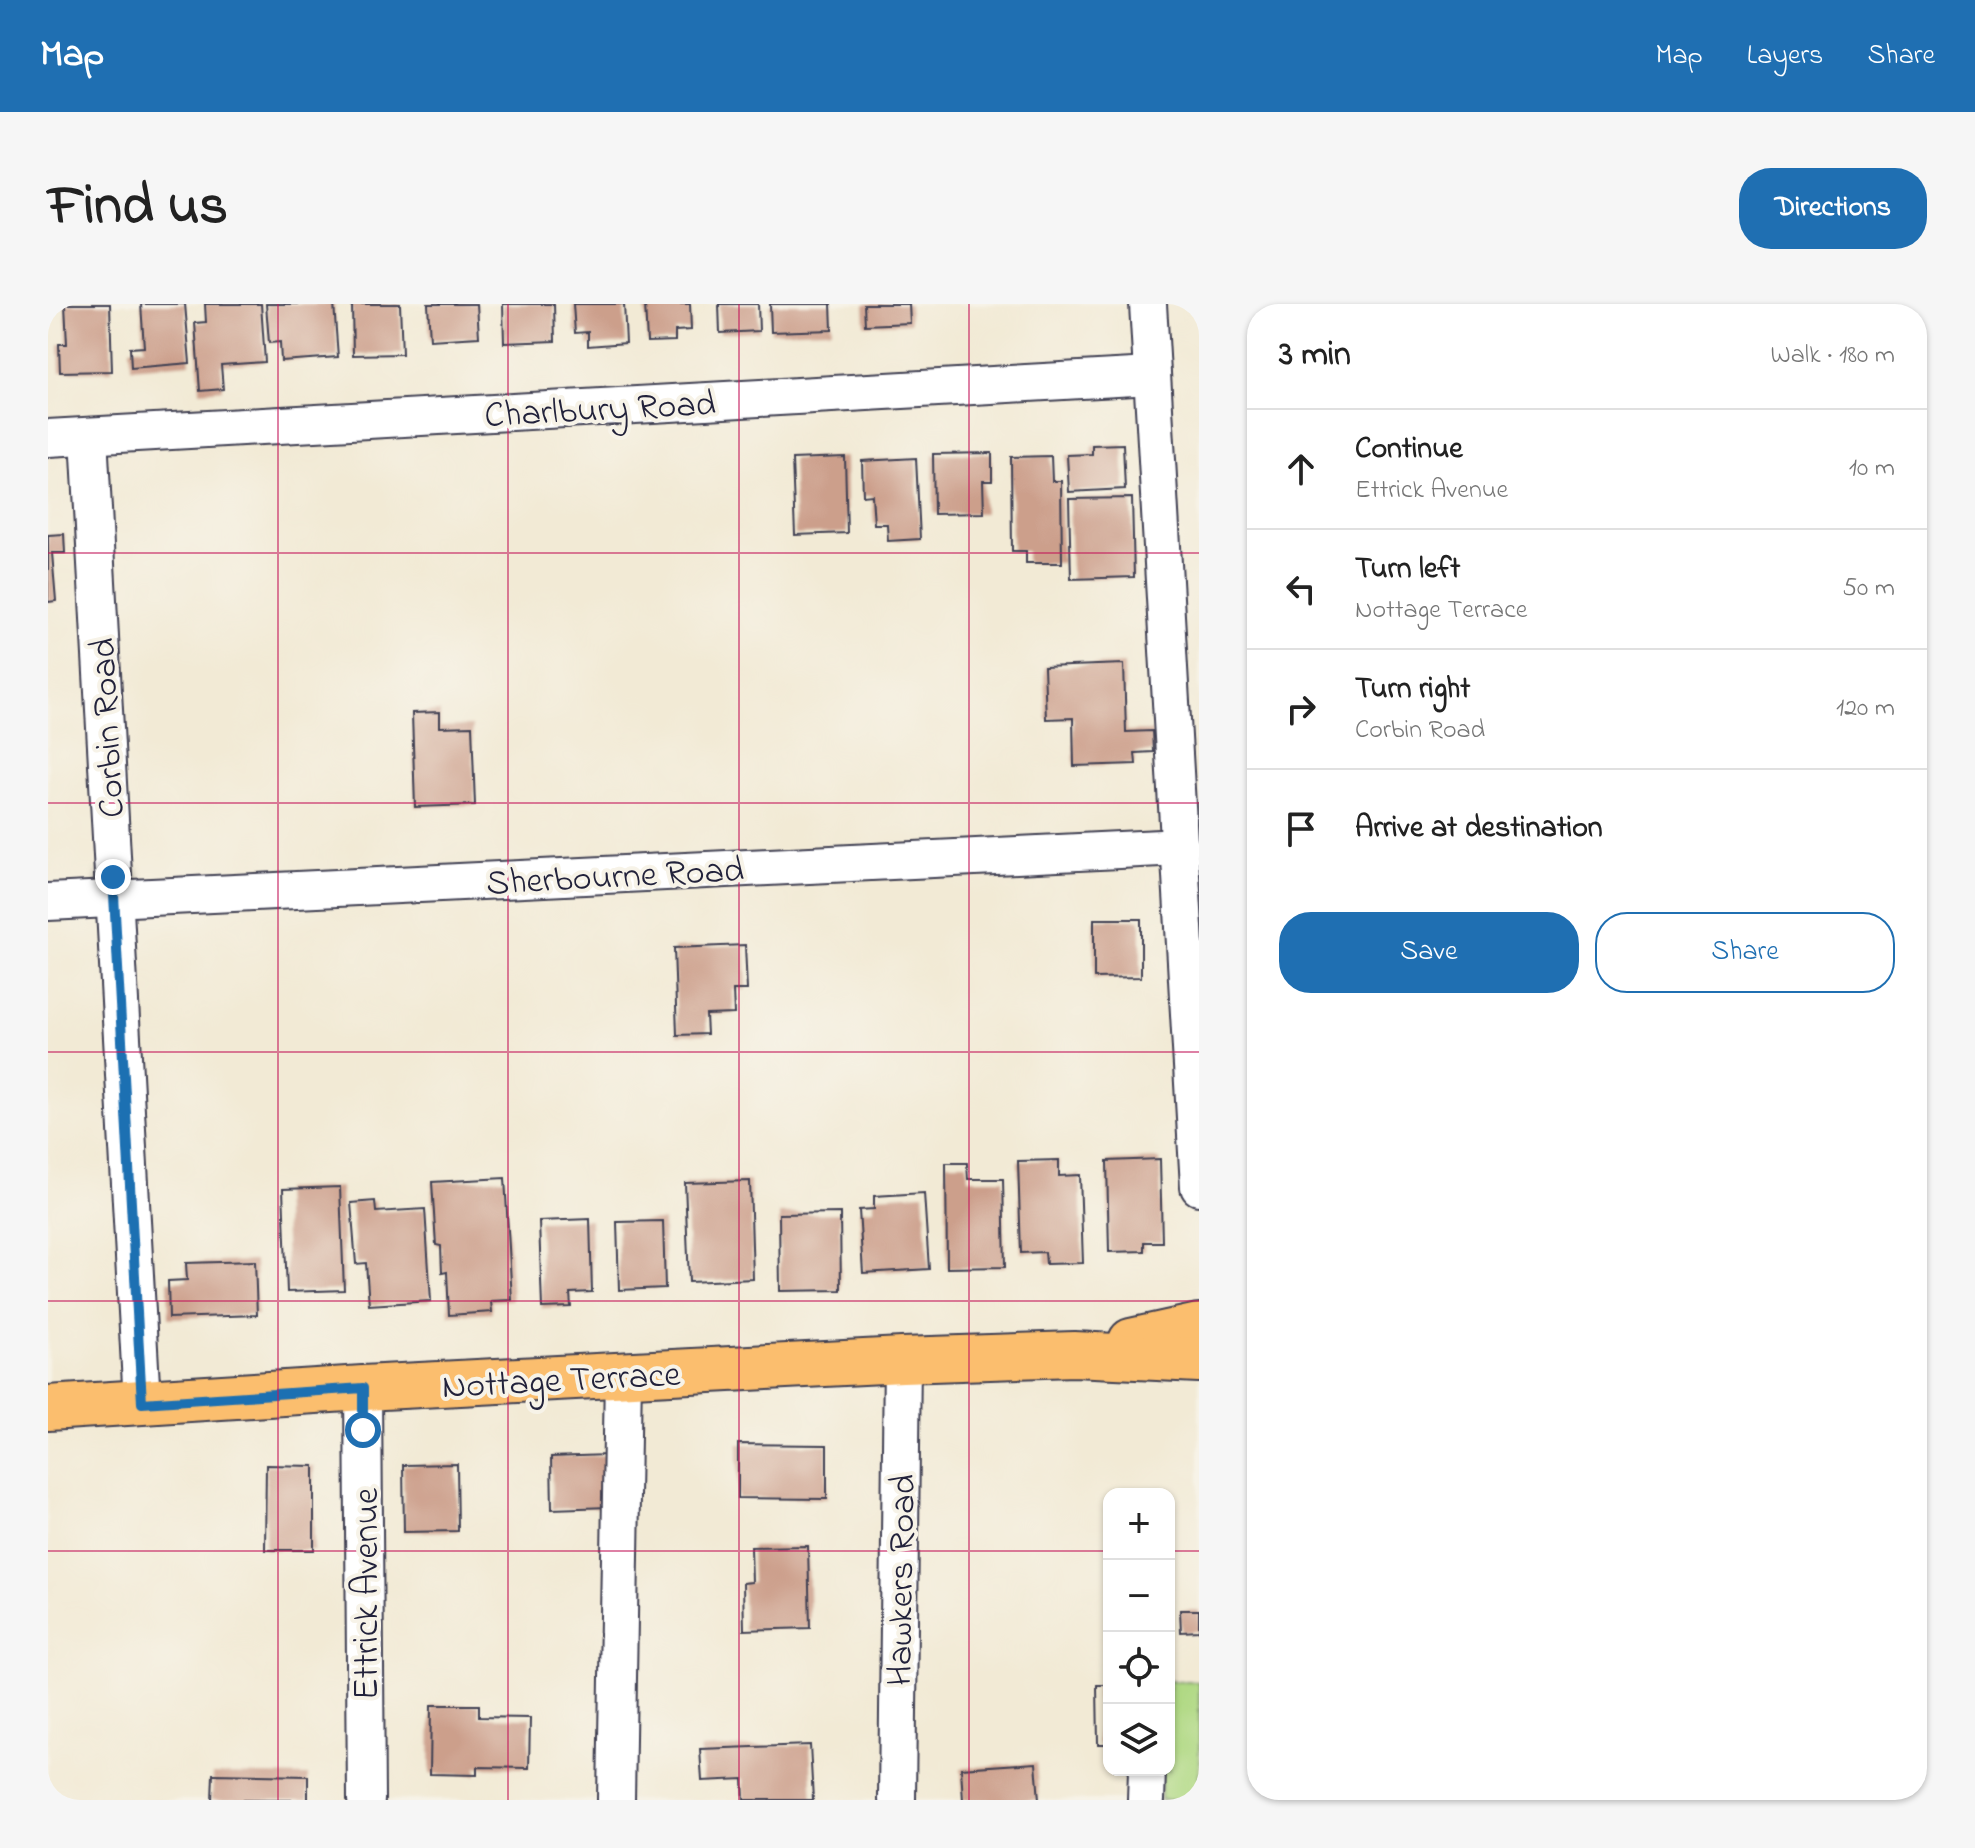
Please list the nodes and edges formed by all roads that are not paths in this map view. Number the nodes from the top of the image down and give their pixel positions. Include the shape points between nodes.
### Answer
1 (1148, 304) edge
2 (1152, 376) junction
3 (89, 436) junction
4 (48, 438) edge
5 (1181, 847) junction
6 (114, 898) junction
7 (48, 902) edge
8 (1199, 1187) edge
9 (1199, 1326) edge
10 (1074, 1354) junction
11 (902, 1360) junction
12 (1199, 1360) edge
13 (623, 1374) junction
14 (363, 1388) junction
15 (142, 1403) junction
16 (48, 1408) edge
17 (1147, 1776) edge
18 (366, 1800) edge
19 (616, 1800) edge
20 (897, 1800) edge
21 (1146, 1800) edge

1 - 2 street
2 - 3 street, Charlbury Road
2 - 5 street
3 - 4 street, Charlbury Road
3 - 6 street, Corbin Road
5 - 6 street, Sherbourne Road
5 - 8 street
6 - 7 street, Sherbourne Road
6 - 15 street, Corbin Road
9 - 10 main road, Nottage Terrace
10 - 11 main road, Nottage Terrace
10 - 12 main road, Nottage Terrace
11 - 13 main road, Nottage Terrace
11 - 20 street, Hawkers Road
13 - 14 main road, Nottage Terrace
13 - 19 street
14 - 15 main road, Nottage Terrace
14 - 18 street, Ettrick Avenue
15 - 16 main road, Nottage Terrace
17 - 21 street

